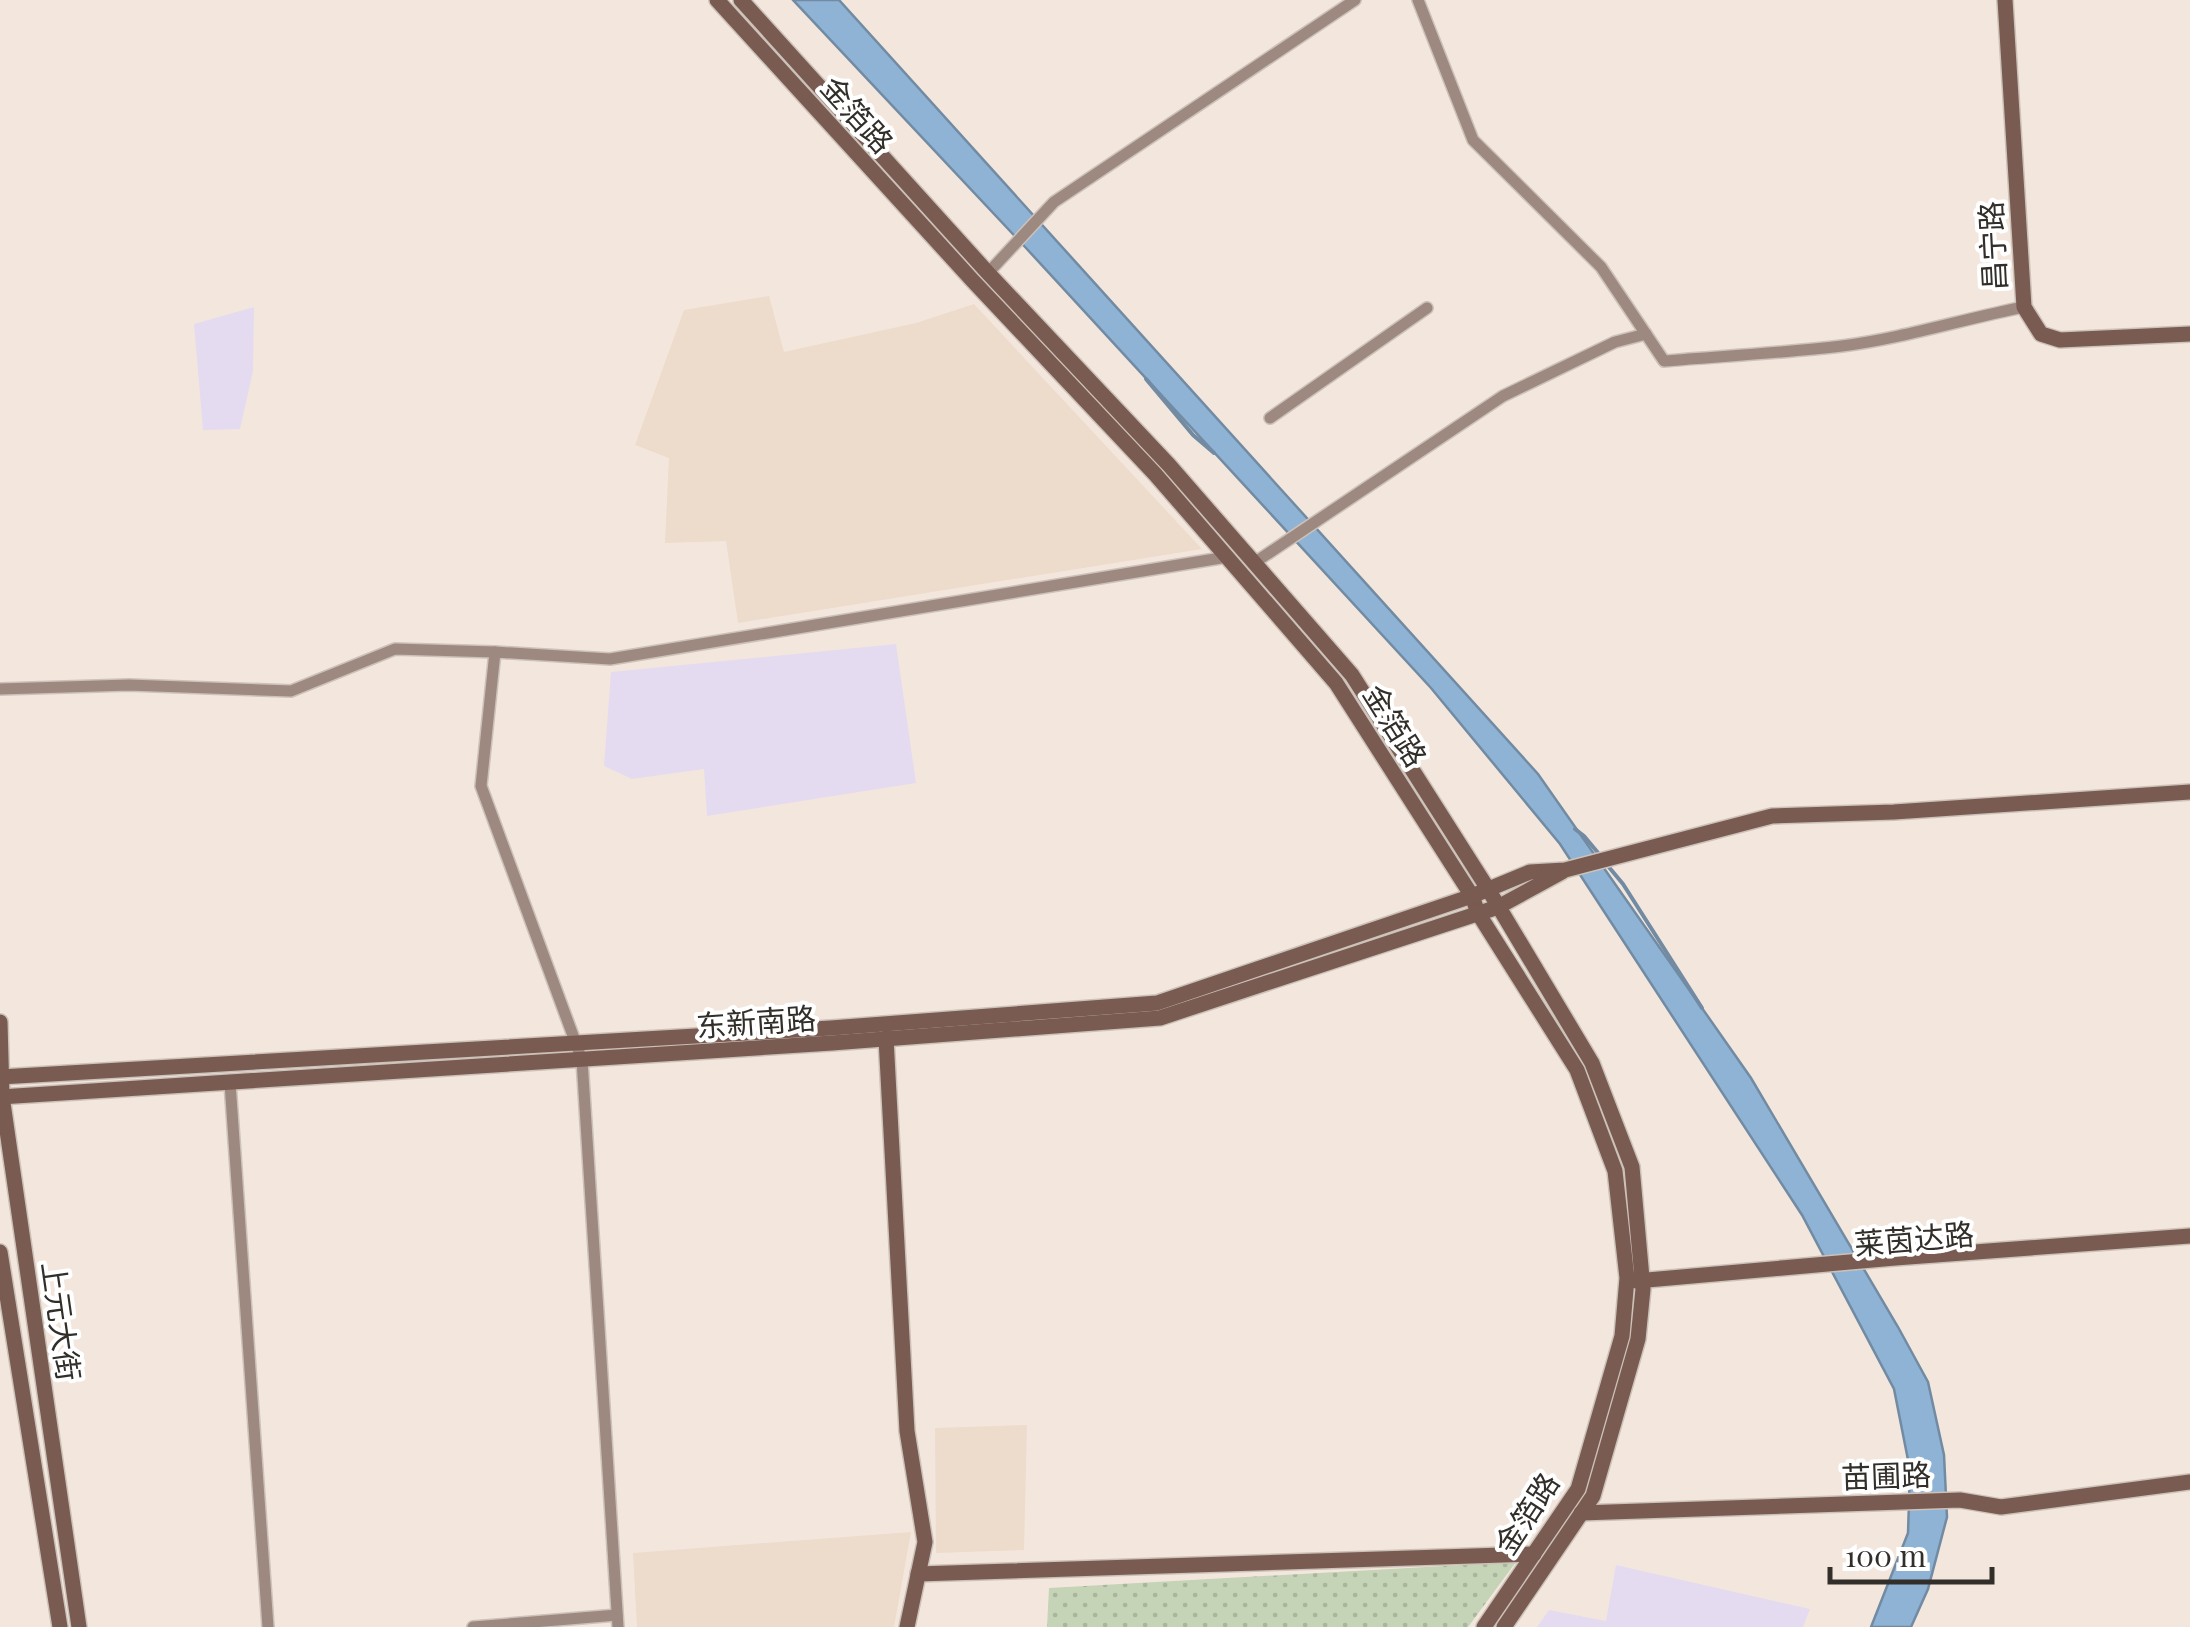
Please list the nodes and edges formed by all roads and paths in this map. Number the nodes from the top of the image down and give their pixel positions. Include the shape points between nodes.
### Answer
1 (718, 0) edge
2 (741, 0) edge
3 (1356, 0) edge
4 (1418, 0) edge
5 (2005, 0) edge
6 (988, 272) junction
7 (2024, 306) junction
8 (1427, 308) dead end
9 (1646, 334) junction
10 (2190, 334) edge
11 (1270, 418) dead end
12 (1227, 557) junction
13 (1254, 563) junction
14 (496, 652) junction
15 (0, 689) edge
16 (2190, 792) edge
17 (1565, 870) junction
18 (1480, 893) junction
19 (1498, 906) junction
20 (1478, 913) junction
21 (0, 1022) edge
22 (886, 1038) junction
23 (579, 1052) junction
24 (1, 1077) edge
25 (230, 1084) junction
26 (1, 1096) edge
27 (2190, 1236) edge
28 (2190, 1244) edge
29 (0, 1252) edge
30 (1899, 1262) junction
31 (1637, 1283) junction
32 (2190, 1482) edge
33 (1581, 1514) junction
34 (1534, 1554) junction
35 (918, 1574) junction
36 (617, 1621) edge
37 (60, 1627) edge
38 (79, 1627) edge
39 (268, 1627) edge
40 (472, 1627) edge
41 (907, 1627) edge
42 (1484, 1627) edge
43 (1504, 1627) edge

1 - 12 main road, 金箔路
2 - 6 main road, 金箔路
3 - 6 street via 1054,202
4 - 9 street via 1474,140 1601,267
5 - 7 main road, 昌宁路
6 - 13 main road, 金箔路
7 - 9 street via 1843,346 1664,361
7 - 10 main road, 昌宁路 via 2041,334 2060,340
8 - 11 street
9 - 13 street via 1615,342 1504,396
12 - 14 street via 610,659
12 - 18 main road, 金箔路 via 1336,683
13 - 18 main road, 金箔路 via 1352,676
14 - 15 street via 396,649 291,691
14 - 23 street via 481,786
16 - 17 main road via 1772,816
17 - 18 main road, 东新南路 via 1530,872
17 - 19 main road, 东新南路
18 - 19 main road, 金箔路
18 - 20 main road, 金箔路
18 - 23 main road, 东新南路 via 1157,1002
19 - 20 main road, 东新南路
19 - 31 main road, 金箔路 via 1592,1062 1632,1167
20 - 22 main road, 东新南路 via 1160,1018
20 - 31 main road, 金箔路 via 1577,1070 1616,1171
21 - 24 main road, 上元大街
22 - 23 main road, 东新南路
22 - 35 main road via 908,1431 925,1542
23 - 24 main road, 东新南路
23 - 25 main road, 东新南路
23 - 36 street
24 - 26 main road, 上元大街
25 - 26 main road, 东新南路
25 - 39 street
26 - 38 main road, 上元大街
27 - 30 main road
28 - 30 main road, 莱茵达路
29 - 37 main road, 上元大街
30 - 31 main road, 莱茵达路
31 - 33 main road, 金箔路 via 1638,1339 1593,1496
31 - 34 main road, 金箔路 via 1578,1489
32 - 33 main road, 苗圃路 via 2001,1507 1960,1500
33 - 43 main road, 金箔路
34 - 35 main road
34 - 42 main road, 金箔路
35 - 41 main road
36 - 40 street

